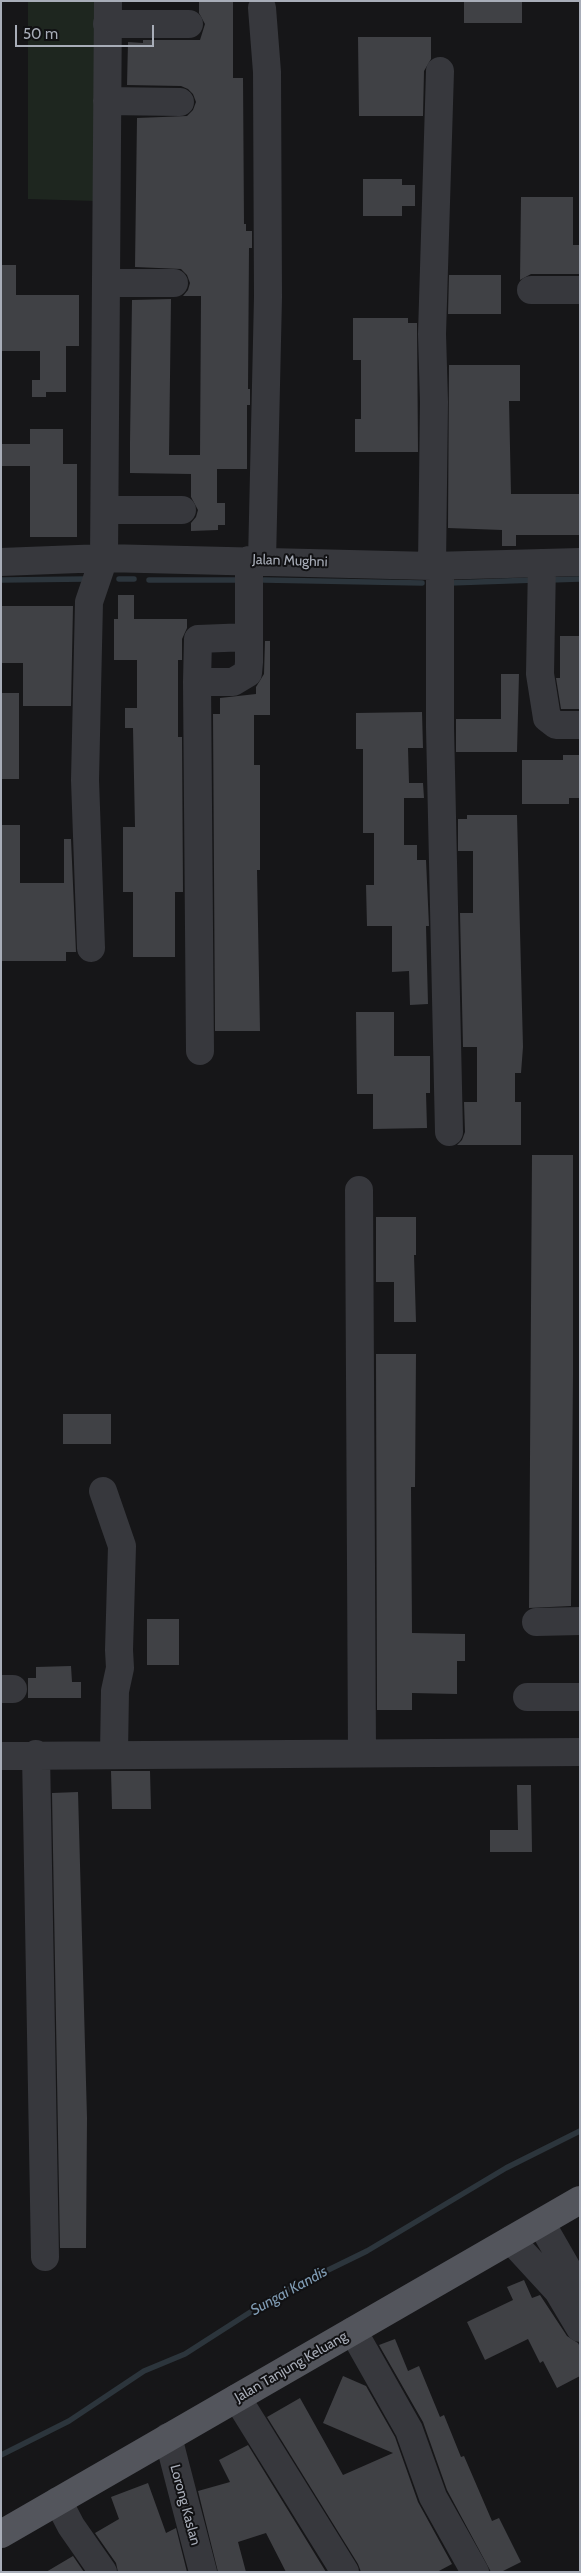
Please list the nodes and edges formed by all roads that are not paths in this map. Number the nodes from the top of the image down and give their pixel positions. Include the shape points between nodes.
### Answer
1 (262, 8) dead end
2 (108, 13) edge
3 (189, 24) dead end
4 (440, 72) dead end
5 (107, 101) junction
6 (180, 102) dead end
7 (108, 283) junction
8 (174, 283) dead end
9 (531, 290) dead end
10 (580, 290) edge
11 (105, 510) junction
12 (182, 510) dead end
13 (104, 558) junction
14 (256, 560) junction
15 (1, 562) edge
16 (580, 562) edge
17 (436, 566) junction
18 (542, 568) junction
19 (249, 637) junction
20 (197, 682) junction
21 (580, 725) edge
22 (91, 948) dead end
23 (200, 1051) dead end
24 (449, 1132) dead end
25 (359, 1190) dead end
26 (103, 1491) dead end
27 (580, 1621) edge
28 (536, 1622) dead end
29 (527, 1697) dead end
30 (580, 1697) edge
31 (580, 1752) edge
32 (114, 1753) junction
33 (362, 1753) junction
34 (36, 1754) junction
35 (1, 1756) edge
36 (580, 2200) edge
37 (548, 2236) junction
38 (511, 2240) junction
39 (45, 2257) dead end
40 (580, 2291) edge
41 (580, 2328) edge
42 (353, 2331) junction
43 (246, 2412) junction
44 (172, 2453) junction
45 (64, 2512) junction
46 (1, 2534) edge
47 (103, 2572) edge
48 (203, 2572) edge
49 (346, 2572) edge
50 (475, 2572) edge

1 - 14 street via 267,72 268,297
2 - 3 street
2 - 5 street
4 - 17 street via 432,334
5 - 6 street
5 - 7 street
7 - 8 street
7 - 11 street
9 - 10 street
11 - 12 street
11 - 13 street
13 - 14 street, Jalan Mughni
13 - 15 street, Jalan Mughni
13 - 22 street via 89,602 85,780
14 - 17 street, Jalan Mughni
14 - 19 street
16 - 18 street, Jalan Mughni
17 - 18 street, Jalan Mughni
17 - 24 street
18 - 21 street via 540,674 546,718 556,725
19 - 20 street via 248,673 233,682
19 - 20 street via 198,639
20 - 23 street
25 - 33 street
26 - 32 street via 122,1546 120,1668
27 - 28 street
29 - 30 street
31 - 33 street
32 - 33 street
32 - 34 street
34 - 35 street
34 - 39 street
36 - 37 main road, Jalan Tanjung Keluang
37 - 38 main road, Jalan Tanjung Keluang
37 - 40 street
38 - 41 street via 558,2291
38 - 42 main road, Jalan Tanjung Keluang
42 - 43 main road, Jalan Tanjung Keluang
42 - 50 street via 409,2430 433,2497
43 - 44 main road, Jalan Tanjung Keluang
43 - 49 street
44 - 45 main road, Jalan Tanjung Keluang
44 - 48 street, Lorong Kaslan
45 - 46 main road, Jalan Tanjung Keluang
45 - 47 street

